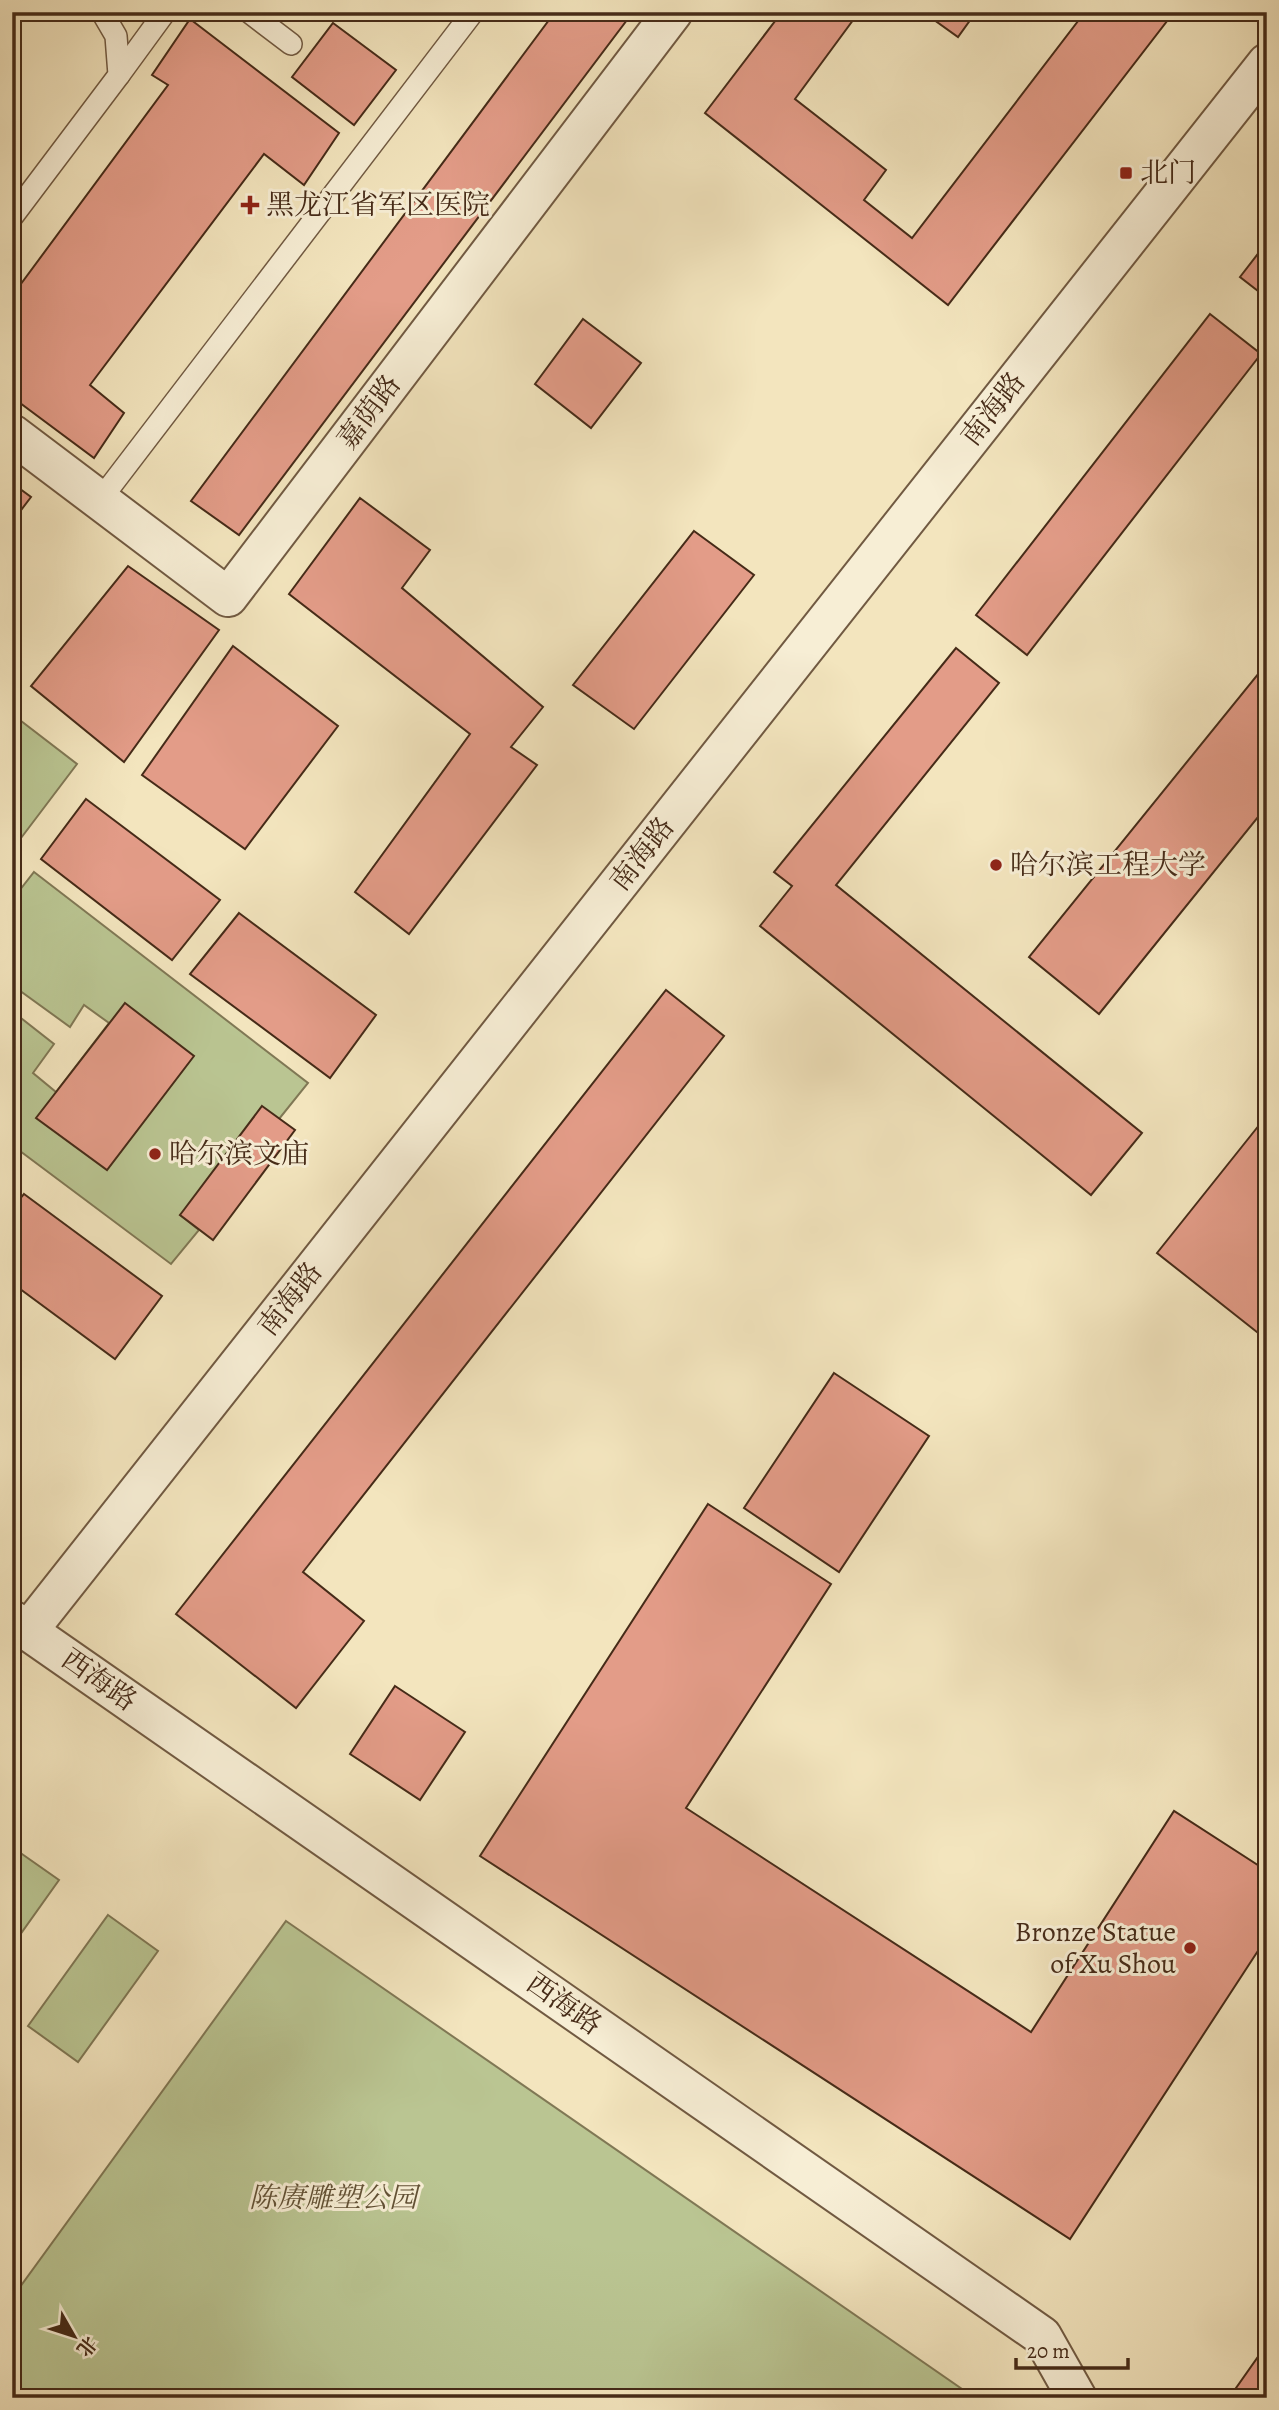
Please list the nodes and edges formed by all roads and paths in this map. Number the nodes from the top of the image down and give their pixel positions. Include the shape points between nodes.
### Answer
1 (102, 12) edge
2 (166, 12) edge
3 (249, 12) edge
4 (473, 12) edge
5 (673, 12) edge
6 (291, 44) dead end
7 (1267, 63) edge
8 (119, 75) junction
9 (12, 217) edge
10 (12, 434) edge
11 (100, 500) junction
12 (20, 1626) edge
13 (1077, 2398) edge

1 - 8 lane via 116,36
2 - 8 lane
3 - 6 lane
4 - 11 lane
5 - 11 street, 嘉荫路 via 228,597
7 - 12 street, 南海路
8 - 9 lane
10 - 11 street, 嘉荫路
12 - 13 street, 西海路 via 1042,2336

